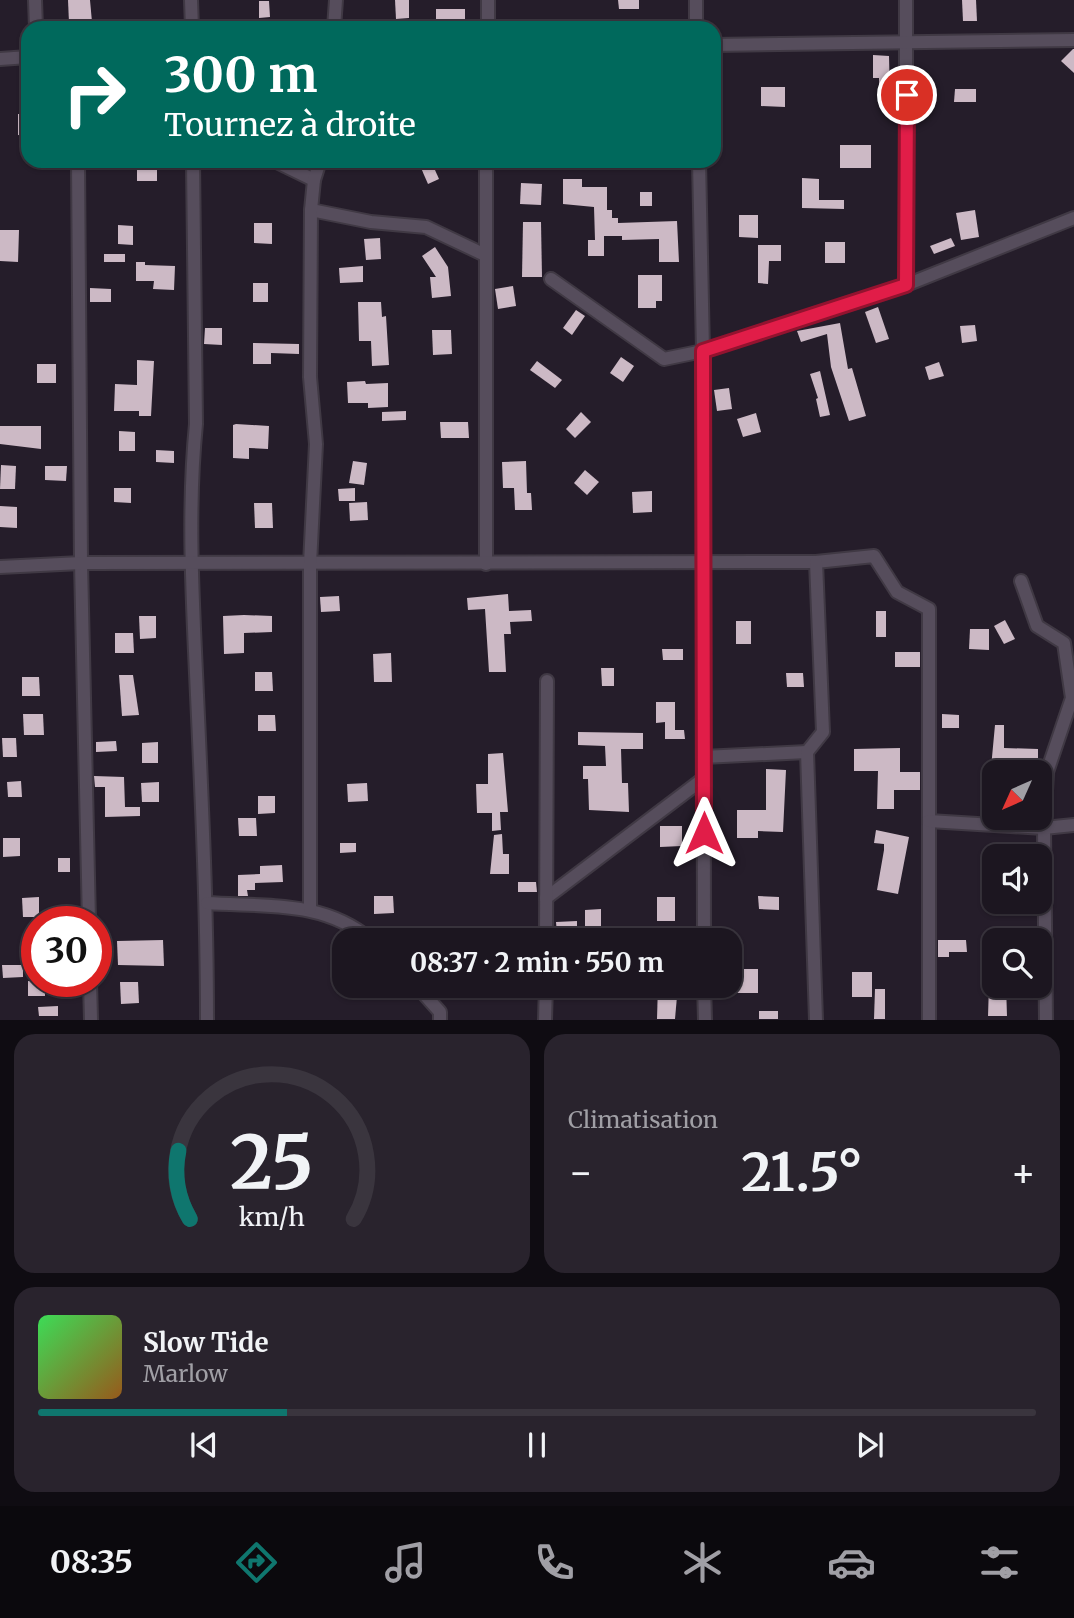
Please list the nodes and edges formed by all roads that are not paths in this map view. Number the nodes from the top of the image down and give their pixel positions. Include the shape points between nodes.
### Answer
1 (35, 0) edge
2 (191, 0) edge
3 (336, 0) edge
4 (488, 0) edge
5 (696, 0) edge
6 (906, 0) edge
7 (36, 21) edge
8 (192, 21) edge
9 (334, 21) edge
10 (488, 21) edge
11 (696, 21) edge
12 (1074, 40) edge
13 (907, 41) junction
14 (721, 45) edge
15 (21, 58) edge
16 (0, 59) edge
17 (78, 168) edge
18 (193, 168) edge
19 (289, 168) edge
20 (318, 168) edge
21 (486, 168) edge
22 (699, 168) edge
23 (314, 180) junction
24 (311, 210) junction
25 (1074, 218) edge
26 (485, 255) junction
27 (551, 279) dead end
28 (906, 285) junction
29 (703, 351) junction
30 (703, 562) junction
31 (816, 562) junction
32 (81, 563) junction
33 (310, 564) junction
34 (486, 564) junction
35 (191, 566) junction
36 (0, 567) edge
37 (1021, 581) dead end
38 (547, 681) dead end
39 (807, 752) junction
40 (703, 757) junction
41 (1051, 760) edge
42 (703, 779) junction
43 (929, 821) junction
44 (982, 824) edge
45 (1074, 825) edge
46 (1052, 827) edge
47 (1044, 830) edge
48 (546, 898) junction
49 (207, 903) junction
50 (89, 906) edge
51 (310, 909) junction
52 (357, 928) edge
53 (546, 928) edge
54 (704, 928) edge
55 (90, 997) edge
56 (428, 998) edge
57 (546, 998) edge
58 (704, 998) edge
59 (91, 1020) edge
60 (207, 1020) edge
61 (440, 1020) edge
62 (545, 1020) edge
63 (705, 1020) edge
64 (816, 1020) edge
65 (929, 1020) edge
66 (1046, 1020) edge

1 - 7 street
2 - 8 street
3 - 9 street
4 - 10 street
5 - 11 street
6 - 13 street
12 - 13 street
13 - 14 street
13 - 28 street
15 - 16 street
17 - 32 street
18 - 35 street via 196,424
19 - 23 street
20 - 23 street
21 - 26 street
22 - 29 street
23 - 24 street
24 - 26 street via 426,227
24 - 33 street via 310,377 316,444
25 - 28 street
26 - 34 street
27 - 29 street via 664,359
28 - 29 street
29 - 30 street
30 - 31 street
30 - 34 street
30 - 40 street
31 - 39 street via 824,732
31 - 43 street via 874,556 897,592 929,609
32 - 35 street
32 - 36 street
32 - 50 street
33 - 34 street
33 - 35 street
33 - 51 street
35 - 49 street
37 - 41 street via 1037,626 1064,643 1072,698
38 - 48 street
39 - 40 street
39 - 64 street
40 - 42 street
42 - 48 street
42 - 54 street
43 - 44 street
43 - 65 street
45 - 46 street
47 - 66 street
48 - 53 street
49 - 51 street
49 - 60 street
51 - 52 street
55 - 59 street
56 - 61 street via 440,1012
57 - 62 street
58 - 63 street

